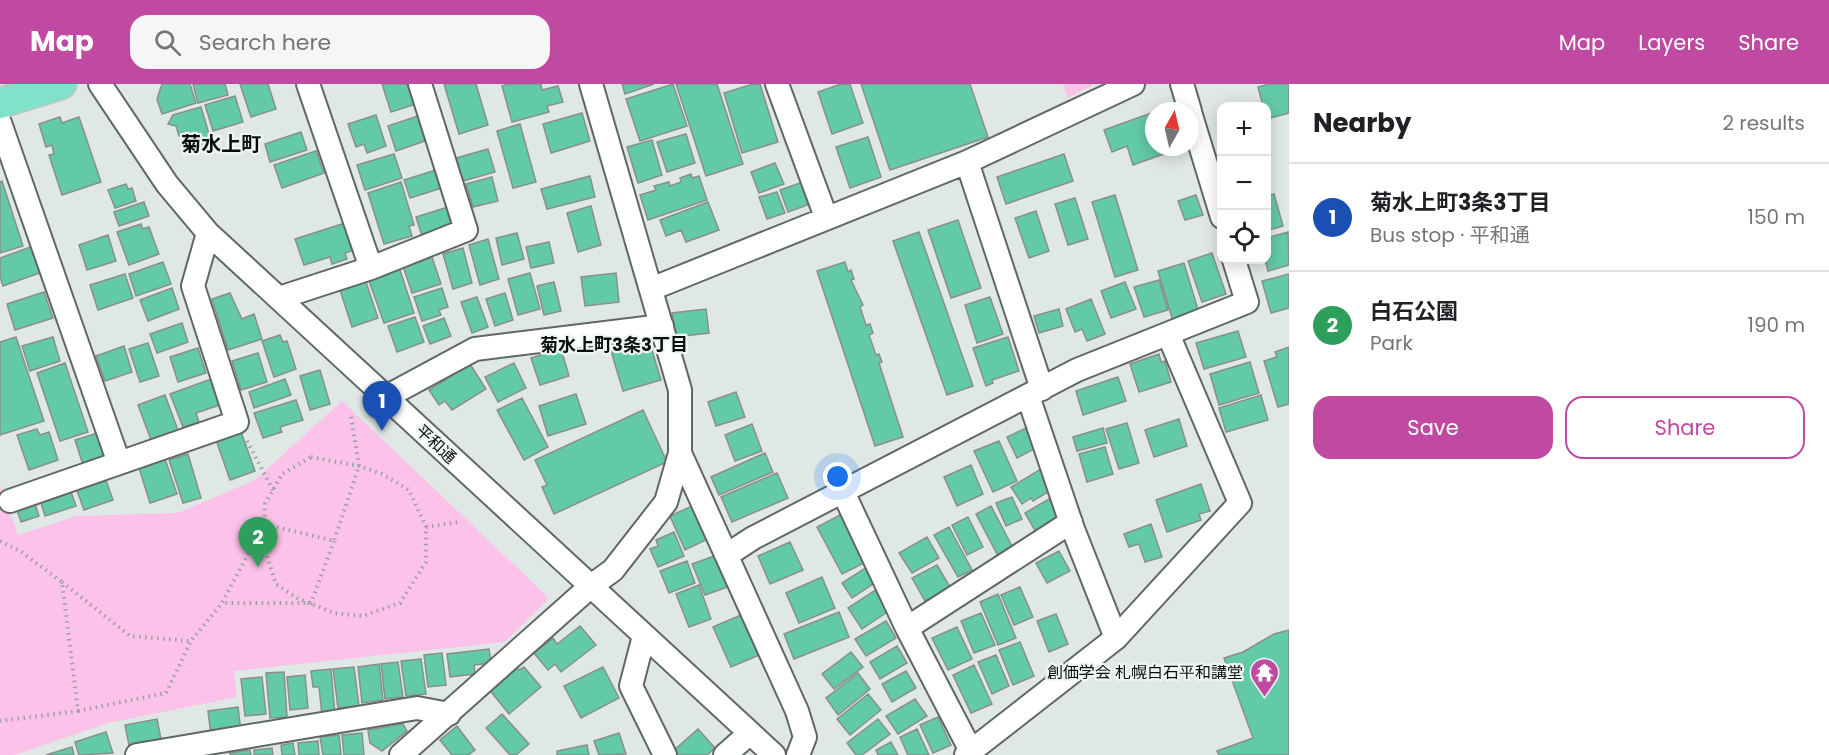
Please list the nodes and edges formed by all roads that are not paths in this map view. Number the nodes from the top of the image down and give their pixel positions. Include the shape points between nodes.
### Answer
1 (61, 84) edge
2 (100, 84) edge
3 (308, 84) edge
4 (420, 84) edge
5 (591, 84) edge
6 (777, 84) edge
7 (1133, 84) edge
8 (1182, 84) edge
9 (1187, 102) edge
10 (0, 103) edge
11 (0, 123) edge
12 (1199, 142) edge
13 (967, 162) junction
14 (1219, 210) edge
15 (826, 217) junction
16 (208, 233) junction
17 (1235, 264) edge
18 (371, 268) junction
19 (651, 290) junction
20 (279, 298) junction
21 (662, 326) junction
22 (1168, 334) junction
23 (1035, 392) junction
24 (386, 397) junction
25 (680, 453) junction
26 (119, 463) junction
27 (843, 492) junction
28 (10, 501) dead end
29 (1071, 522) junction
30 (727, 555) junction
31 (591, 586) junction
32 (907, 628) junction
33 (644, 636) junction
34 (1116, 638) junction
35 (449, 714) junction
36 (750, 733) junction
37 (969, 753) edge
38 (137, 755) edge
39 (401, 755) edge
40 (665, 755) edge
41 (725, 755) edge
42 (774, 755) edge
43 (798, 755) edge

1 - 10 main road
2 - 16 street, 平和通 via 167,184
3 - 18 street
4 - 18 street via 466,230
5 - 19 street
6 - 15 street
7 - 13 street
8 - 9 street
11 - 26 street
12 - 14 street
13 - 15 street
13 - 23 street
15 - 19 street
16 - 20 street, 平和通
16 - 26 street via 193,286 237,422
17 - 22 street via 1247,302
18 - 20 street
19 - 21 street
20 - 24 street, 平和通
21 - 24 street via 475,349
21 - 25 street via 680,390
22 - 23 street via 1077,370
22 - 34 street via 1240,503
23 - 27 street
23 - 29 street
24 - 31 street, 平和通
25 - 30 street
25 - 31 street via 666,502 613,570
26 - 28 street
27 - 30 street
27 - 32 street
29 - 32 street
29 - 34 street
30 - 43 street via 796,711 805,737
31 - 33 street, 平和通
31 - 35 street
32 - 37 street
33 - 36 street, 平和通
33 - 40 street via 632,686
34 - 37 street
35 - 38 street via 417,708
35 - 39 street
36 - 41 street
36 - 42 street, 平和通

